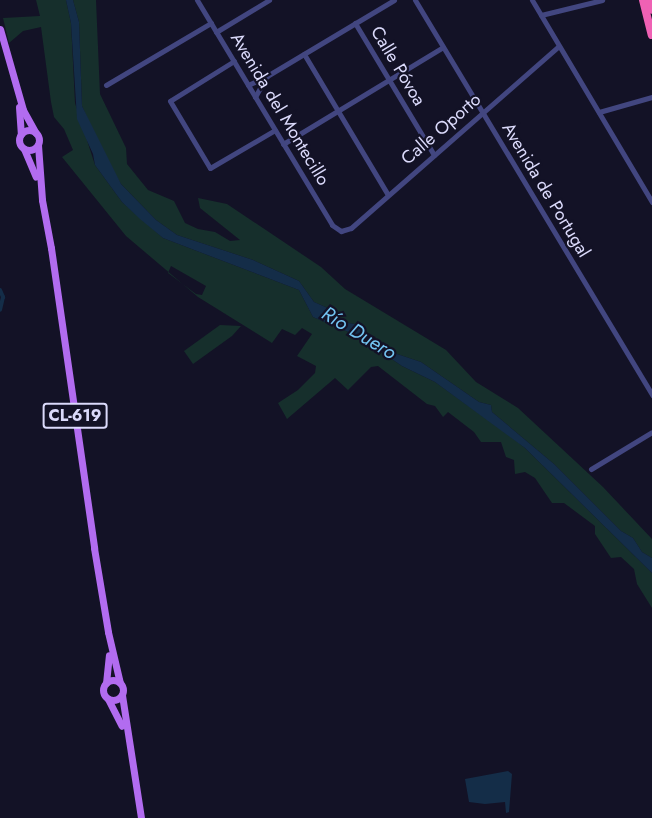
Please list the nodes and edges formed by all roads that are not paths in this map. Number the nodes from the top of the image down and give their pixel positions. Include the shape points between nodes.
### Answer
1 (197, 0) edge
2 (269, 0) edge
3 (394, 0) edge
4 (415, 0) edge
5 (532, 0) edge
6 (602, 0) edge
7 (643, 0) edge
8 (650, 0) edge
9 (652, 10) edge
10 (541, 15) junction
11 (211, 23) junction
12 (356, 23) junction
13 (0, 29) edge
14 (216, 32) junction
15 (652, 35) edge
16 (559, 46) junction
17 (443, 47) junction
18 (304, 54) junction
19 (234, 61) junction
20 (267, 76) junction
21 (13, 78) junction
22 (389, 80) junction
23 (106, 85) dead end
24 (248, 85) junction
25 (255, 97) junction
26 (652, 97) edge
27 (338, 111) junction
28 (598, 112) junction
29 (482, 113) junction
30 (275, 130) junction
31 (36, 133) junction
32 (21, 134) junction
33 (283, 144) junction
34 (38, 145) junction
35 (23, 148) junction
36 (434, 155) junction
37 (388, 195) junction
38 (42, 200) junction
39 (652, 201) edge
40 (341, 231) joint
41 (652, 395) edge
42 (652, 432) edge
43 (591, 469) dead end
44 (108, 632) junction
45 (106, 683) junction
46 (120, 683) junction
47 (122, 695) junction
48 (108, 699) junction
49 (130, 754) junction
50 (141, 818) edge

1 - 11 street, Avenida del Montecillo
2 - 14 street
3 - 12 street
4 - 17 street, Avenida de Portugal
5 - 10 street
6 - 10 street
7 - 15 highway
8 - 9 highway
10 - 16 street
11 - 14 street, Avenida del Montecillo
11 - 23 street
12 - 18 street
12 - 22 street, Calle Póvoa
13 - 21 main road, CL-619
14 - 19 street, Avenida del Montecillo
16 - 28 street
16 - 29 street, Calle Oporto
17 - 22 street
17 - 29 street, Avenida de Portugal
18 - 20 street
18 - 27 street
19 - 24 street, Avenida del Montecillo
19 - 30 street via 170,100 203,157 212,167
20 - 24 street
20 - 25 street
21 - 31 main road, CL-619 via 23,110
21 - 32 main road, CL-619
22 - 27 street
22 - 36 street, Calle Póvoa
24 - 25 street, Avenida del Montecillo
25 - 30 street, Avenida del Montecillo
26 - 28 street
27 - 33 street
27 - 37 street
28 - 39 street
29 - 36 street, Calle Oporto
29 - 41 street, Avenida de Portugal
30 - 33 street, Avenida del Montecillo
31 - 32 main road via 30,130
31 - 34 main road, CL-619
32 - 35 main road, CL-619 via 19,143
33 - 40 street, Avenida del Montecillo via 333,225
34 - 35 main road via 30,150
34 - 38 main road, CL-619
35 - 38 main road, CL-619
36 - 37 street, Calle Oporto
37 - 40 street, Calle Oporto via 351,228
38 - 44 main road, CL-619
42 - 43 street
44 - 45 main road, CL-619
44 - 46 main road, CL-619
45 - 46 main road
45 - 48 main road, CL-619 via 103,692
46 - 47 main road, CL-619
47 - 48 main road
47 - 49 main road, CL-619
48 - 49 main road, CL-619 via 122,723
49 - 50 main road, CL-619

